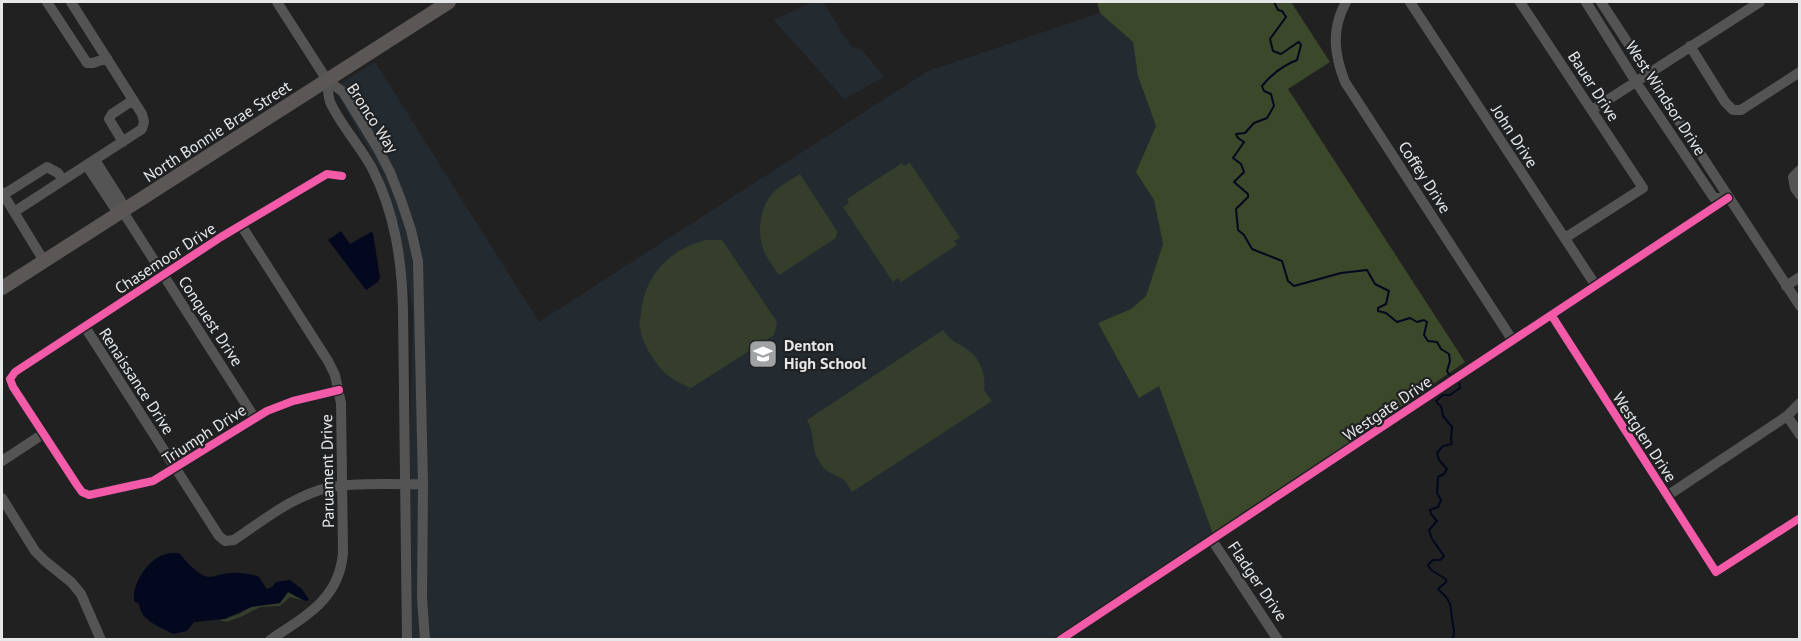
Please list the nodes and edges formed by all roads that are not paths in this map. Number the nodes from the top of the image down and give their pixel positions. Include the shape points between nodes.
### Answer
1 (47, 2) edge
2 (71, 2) edge
3 (277, 2) edge
4 (449, 2) edge
5 (1346, 2) edge
6 (1410, 2) edge
7 (1520, 2) edge
8 (1586, 2) edge
9 (1601, 2) edge
10 (1760, 2) edge
11 (1690, 46) junction
12 (107, 58) junction
13 (1800, 72) edge
14 (1648, 74) junction
15 (327, 80) junction
16 (1636, 82) junction
17 (133, 100) junction
18 (1592, 110) junction
19 (123, 142) junction
20 (91, 163) junction
21 (1800, 170) edge
22 (342, 176) dead end
23 (63, 180) junction
24 (2, 193) edge
25 (1800, 195) edge
26 (1728, 198) junction
27 (121, 209) junction
28 (14, 212) junction
29 (241, 225) junction
30 (1564, 238) junction
31 (44, 261) junction
32 (163, 275) junction
33 (1800, 277) edge
34 (1596, 286) junction
35 (1786, 286) junction
36 (2, 288) edge
37 (1800, 306) edge
38 (1552, 316) junction
39 (85, 327) junction
40 (1513, 341) junction
41 (339, 390) junction
42 (1800, 403) edge
43 (1787, 416) junction
44 (254, 417) junction
45 (43, 434) junction
46 (1800, 435) edge
47 (2, 461) edge
48 (175, 468) junction
49 (405, 484) junction
50 (423, 484) junction
51 (343, 486) junction
52 (1667, 496) junction
53 (2, 498) edge
54 (1800, 518) edge
55 (1212, 540) junction
56 (101, 639) edge
57 (270, 639) edge
58 (407, 639) edge
59 (425, 639) edge
60 (1060, 639) edge
61 (1278, 639) edge

1 - 12 street via 87,63
2 - 12 street
3 - 15 street
4 - 15 main road, North Bonnie Brae Street
5 - 40 street, Coffey Drive via 1337,22 1336,55 1345,82
6 - 30 street, John Drive
7 - 18 street, Bauer Drive
8 - 16 street, West Windsor Drive
9 - 14 street, West Windsor Drive
10 - 11 street
11 - 13 street via 1733,110 1741,110
11 - 14 street
12 - 17 street
14 - 16 street
14 - 26 street, West Windsor Drive
15 - 27 main road, North Bonnie Brae Street
15 - 49 street, Bronco Way via 330,102 367,159 381,190 400,257
15 - 50 street, Bronco Way via 343,92 378,149 411,230 418,261
16 - 18 street
16 - 26 street, West Windsor Drive via 1714,198
17 - 19 street via 144,122 142,129
17 - 19 street via 109,119
18 - 30 street, Bauer Drive via 1643,188
19 - 20 street
20 - 23 street
20 - 27 street, Conquest Drive via 121,201
21 - 25 street via 1793,177
22 - 29 street, Chasemoor Drive via 323,176
23 - 24 street via 58,172 47,167
23 - 28 street
24 - 28 street
26 - 34 street, Westgate Drive
26 - 35 street, West Windsor Drive
27 - 31 main road, North Bonnie Brae Street
27 - 32 street, Conquest Drive
28 - 31 street
29 - 32 street, Chasemoor Drive
29 - 41 street, Paruament Drive via 328,361
30 - 34 street, John Drive
31 - 36 main road, North Bonnie Brae Street
32 - 39 street, Chasemoor Drive
32 - 44 street, Conquest Drive
33 - 35 street
34 - 38 street, Westgate Drive
35 - 37 street, West Windsor Drive
38 - 40 street, Westgate Drive
38 - 52 street, Westglen Drive
39 - 45 street, Chasemoor Drive via 15,372 10,380
39 - 48 street, Renaissance Drive
40 - 55 street, Westgate Drive
41 - 44 street, Triumph Drive via 293,401
41 - 51 street, Paruament Drive
42 - 43 street
43 - 46 street
43 - 52 street
44 - 48 street, Triumph Drive
45 - 47 street
45 - 48 street, Triumph Drive via 82,492 89,495 147,483
48 - 51 street, Renaissance Drive via 225,542 293,501
49 - 50 street
49 - 51 street
49 - 58 street, Bronco Way
50 - 59 street, Bronco Way
51 - 57 street, Paruament Drive via 343,553 337,581 320,605
52 - 54 street, Westglen Drive via 1716,572
53 - 56 street via 35,551 81,594
55 - 60 street, Westgate Drive
55 - 61 street, Fladger Drive

